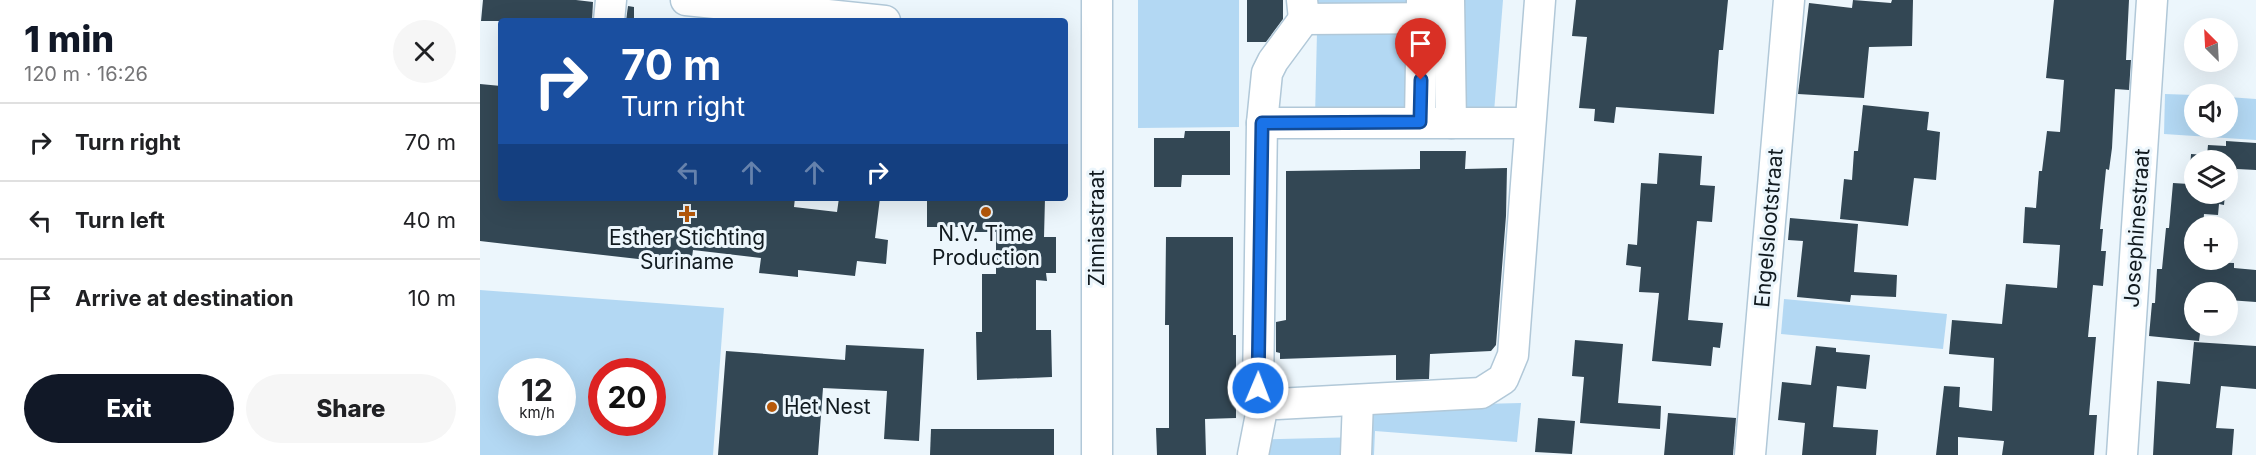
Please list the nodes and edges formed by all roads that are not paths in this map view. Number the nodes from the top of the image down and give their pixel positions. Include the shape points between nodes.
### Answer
1 (611, 0) edge
2 (686, 0) edge
3 (1097, 0) edge
4 (1540, 0) edge
5 (1789, 0) edge
6 (2152, 0) edge
7 (1436, 9) edge
8 (1303, 10) edge
9 (609, 18) edge
10 (857, 18) edge
11 (1420, 122) junction
12 (1262, 123) junction
13 (1451, 123) junction
14 (1530, 123) junction
15 (1264, 399) junction
16 (1358, 400) junction
17 (1097, 455) edge
18 (1253, 455) edge
19 (1356, 455) edge
20 (1749, 455) edge
21 (2122, 455) edge

1 - 9 street
2 - 10 street
3 - 17 street, Zinniastraat
4 - 14 street
5 - 20 street, Engelslootstraat
6 - 21 street, Josephinestraat
7 - 8 street
7 - 11 street
7 - 13 street
8 - 12 street via 1268,74
11 - 12 street
11 - 13 street
12 - 15 street via 1258,388
13 - 14 street
14 - 16 street via 1513,355 1503,379 1481,393
15 - 16 street via 1277,404
15 - 18 street
16 - 19 street

